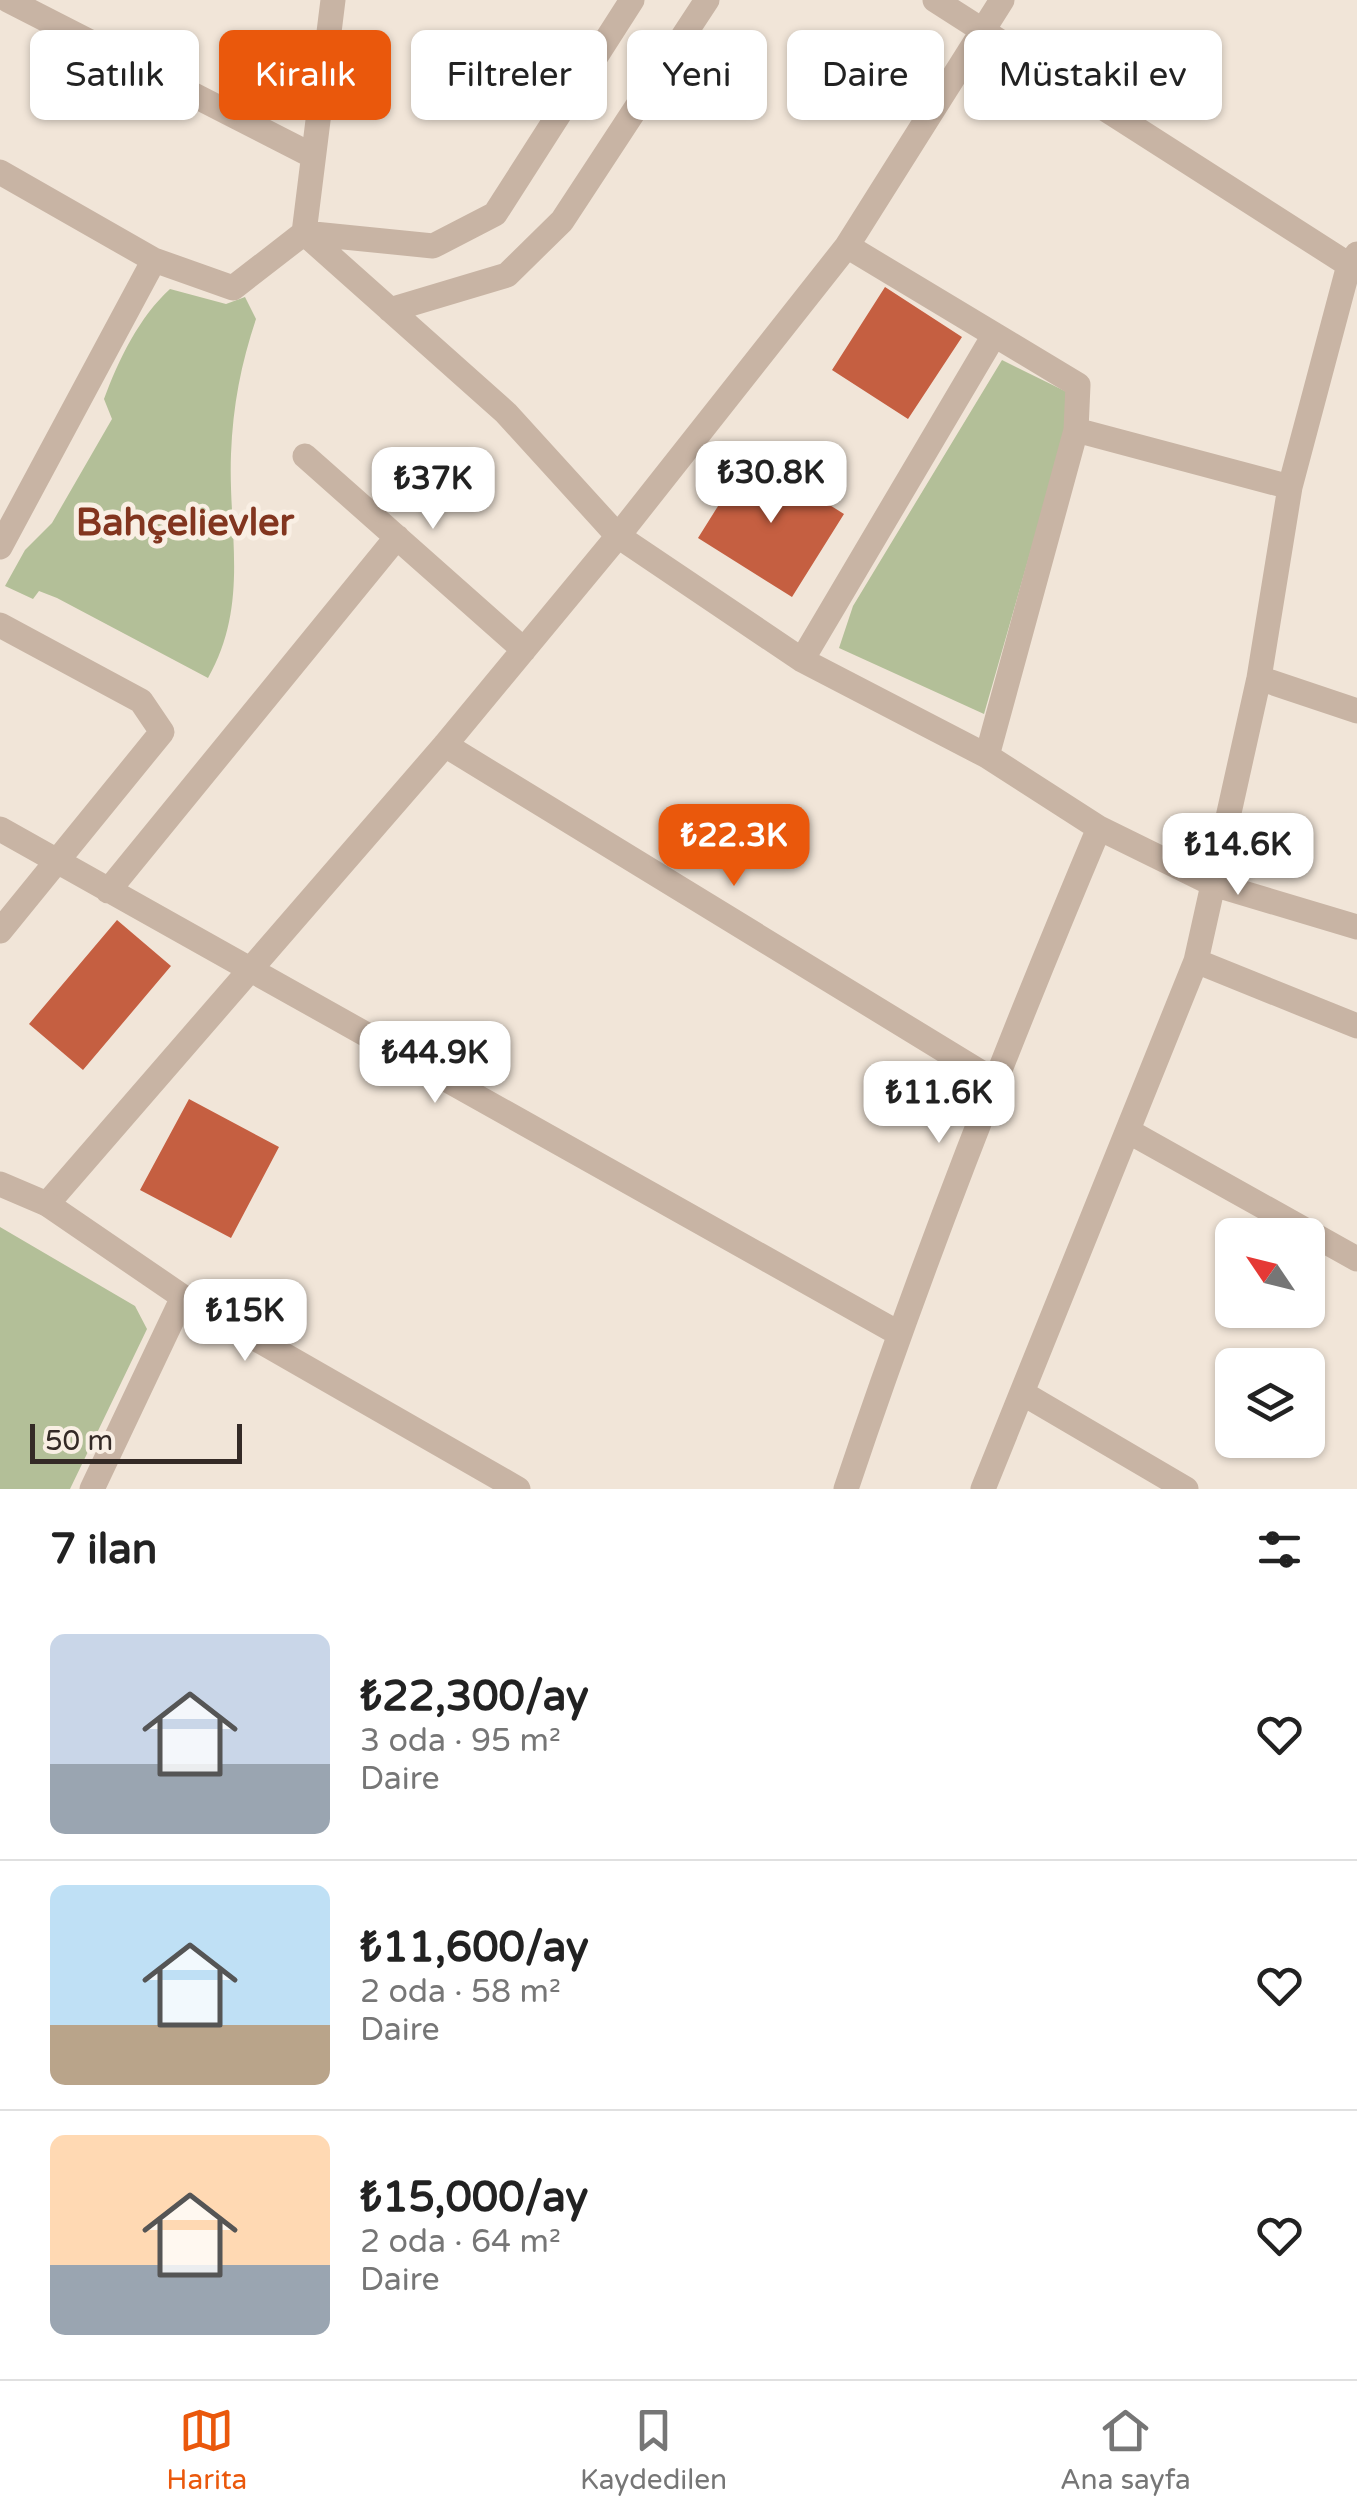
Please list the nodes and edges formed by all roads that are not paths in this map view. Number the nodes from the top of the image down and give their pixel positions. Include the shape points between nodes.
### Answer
1 (8, 0) edge
2 (333, 0) edge
3 (632, 0) edge
4 (707, 0) edge
5 (935, 0) edge
6 (1002, 0) edge
7 (981, 30) joint
8 (964, 57) edge
9 (1125, 120) edge
10 (312, 155) junction
11 (0, 172) edge
12 (304, 233) junction
13 (847, 246) junction
14 (154, 260) junction
15 (1354, 263) edge
16 (390, 310) junction
17 (993, 337) junction
18 (1076, 430) junction
19 (305, 456) dead end
20 (1290, 487) junction
21 (618, 536) junction
22 (397, 538) junction
23 (0, 547) edge
24 (0, 626) edge
25 (524, 650) junction
26 (802, 660) junction
27 (1259, 678) junction
28 (1357, 712) edge
29 (445, 744) junction
30 (986, 756) junction
31 (1100, 828) junction
32 (0, 829) edge
33 (56, 862) junction
34 (1213, 884) junction
35 (108, 891) junction
36 (1357, 926) edge
37 (0, 931) edge
38 (1196, 961) junction
39 (247, 969) junction
40 (1357, 1026) edge
41 (993, 1080) junction
42 (1128, 1131) junction
43 (0, 1184) edge
44 (47, 1204) junction
45 (1357, 1259) edge
46 (182, 1297) junction
47 (898, 1333) junction
48 (1024, 1394) junction
49 (92, 1489) edge
50 (518, 1489) edge
51 (846, 1489) edge
52 (982, 1489) edge
53 (1186, 1489) edge

1 - 10 street
2 - 10 street
3 - 12 street via 495,214 433,246
4 - 16 street via 562,221 507,275
5 - 7 street
6 - 7 street
8 - 13 street
9 - 15 street
10 - 12 street
11 - 14 street
12 - 14 street via 233,288
12 - 16 street
13 - 17 street
13 - 21 street
14 - 23 street
15 - 20 street
16 - 21 street via 506,413
17 - 18 street via 1078,385
17 - 26 street
18 - 20 street
18 - 30 street
19 - 22 street
20 - 27 street
21 - 25 street
21 - 26 street
22 - 25 street
22 - 35 street
24 - 33 street via 141,701 162,732
25 - 29 street
26 - 30 street
27 - 28 street
27 - 34 street
29 - 39 street
29 - 41 street
30 - 31 street
31 - 34 street
31 - 41 street
32 - 33 street
33 - 35 street
33 - 37 street
34 - 36 street
34 - 38 street
35 - 39 street
38 - 40 street
38 - 42 street
39 - 44 street
39 - 47 street
41 - 47 street
42 - 45 street
42 - 48 street
43 - 44 street
44 - 46 street
46 - 49 street
46 - 50 street
47 - 51 street
48 - 52 street
48 - 53 street

